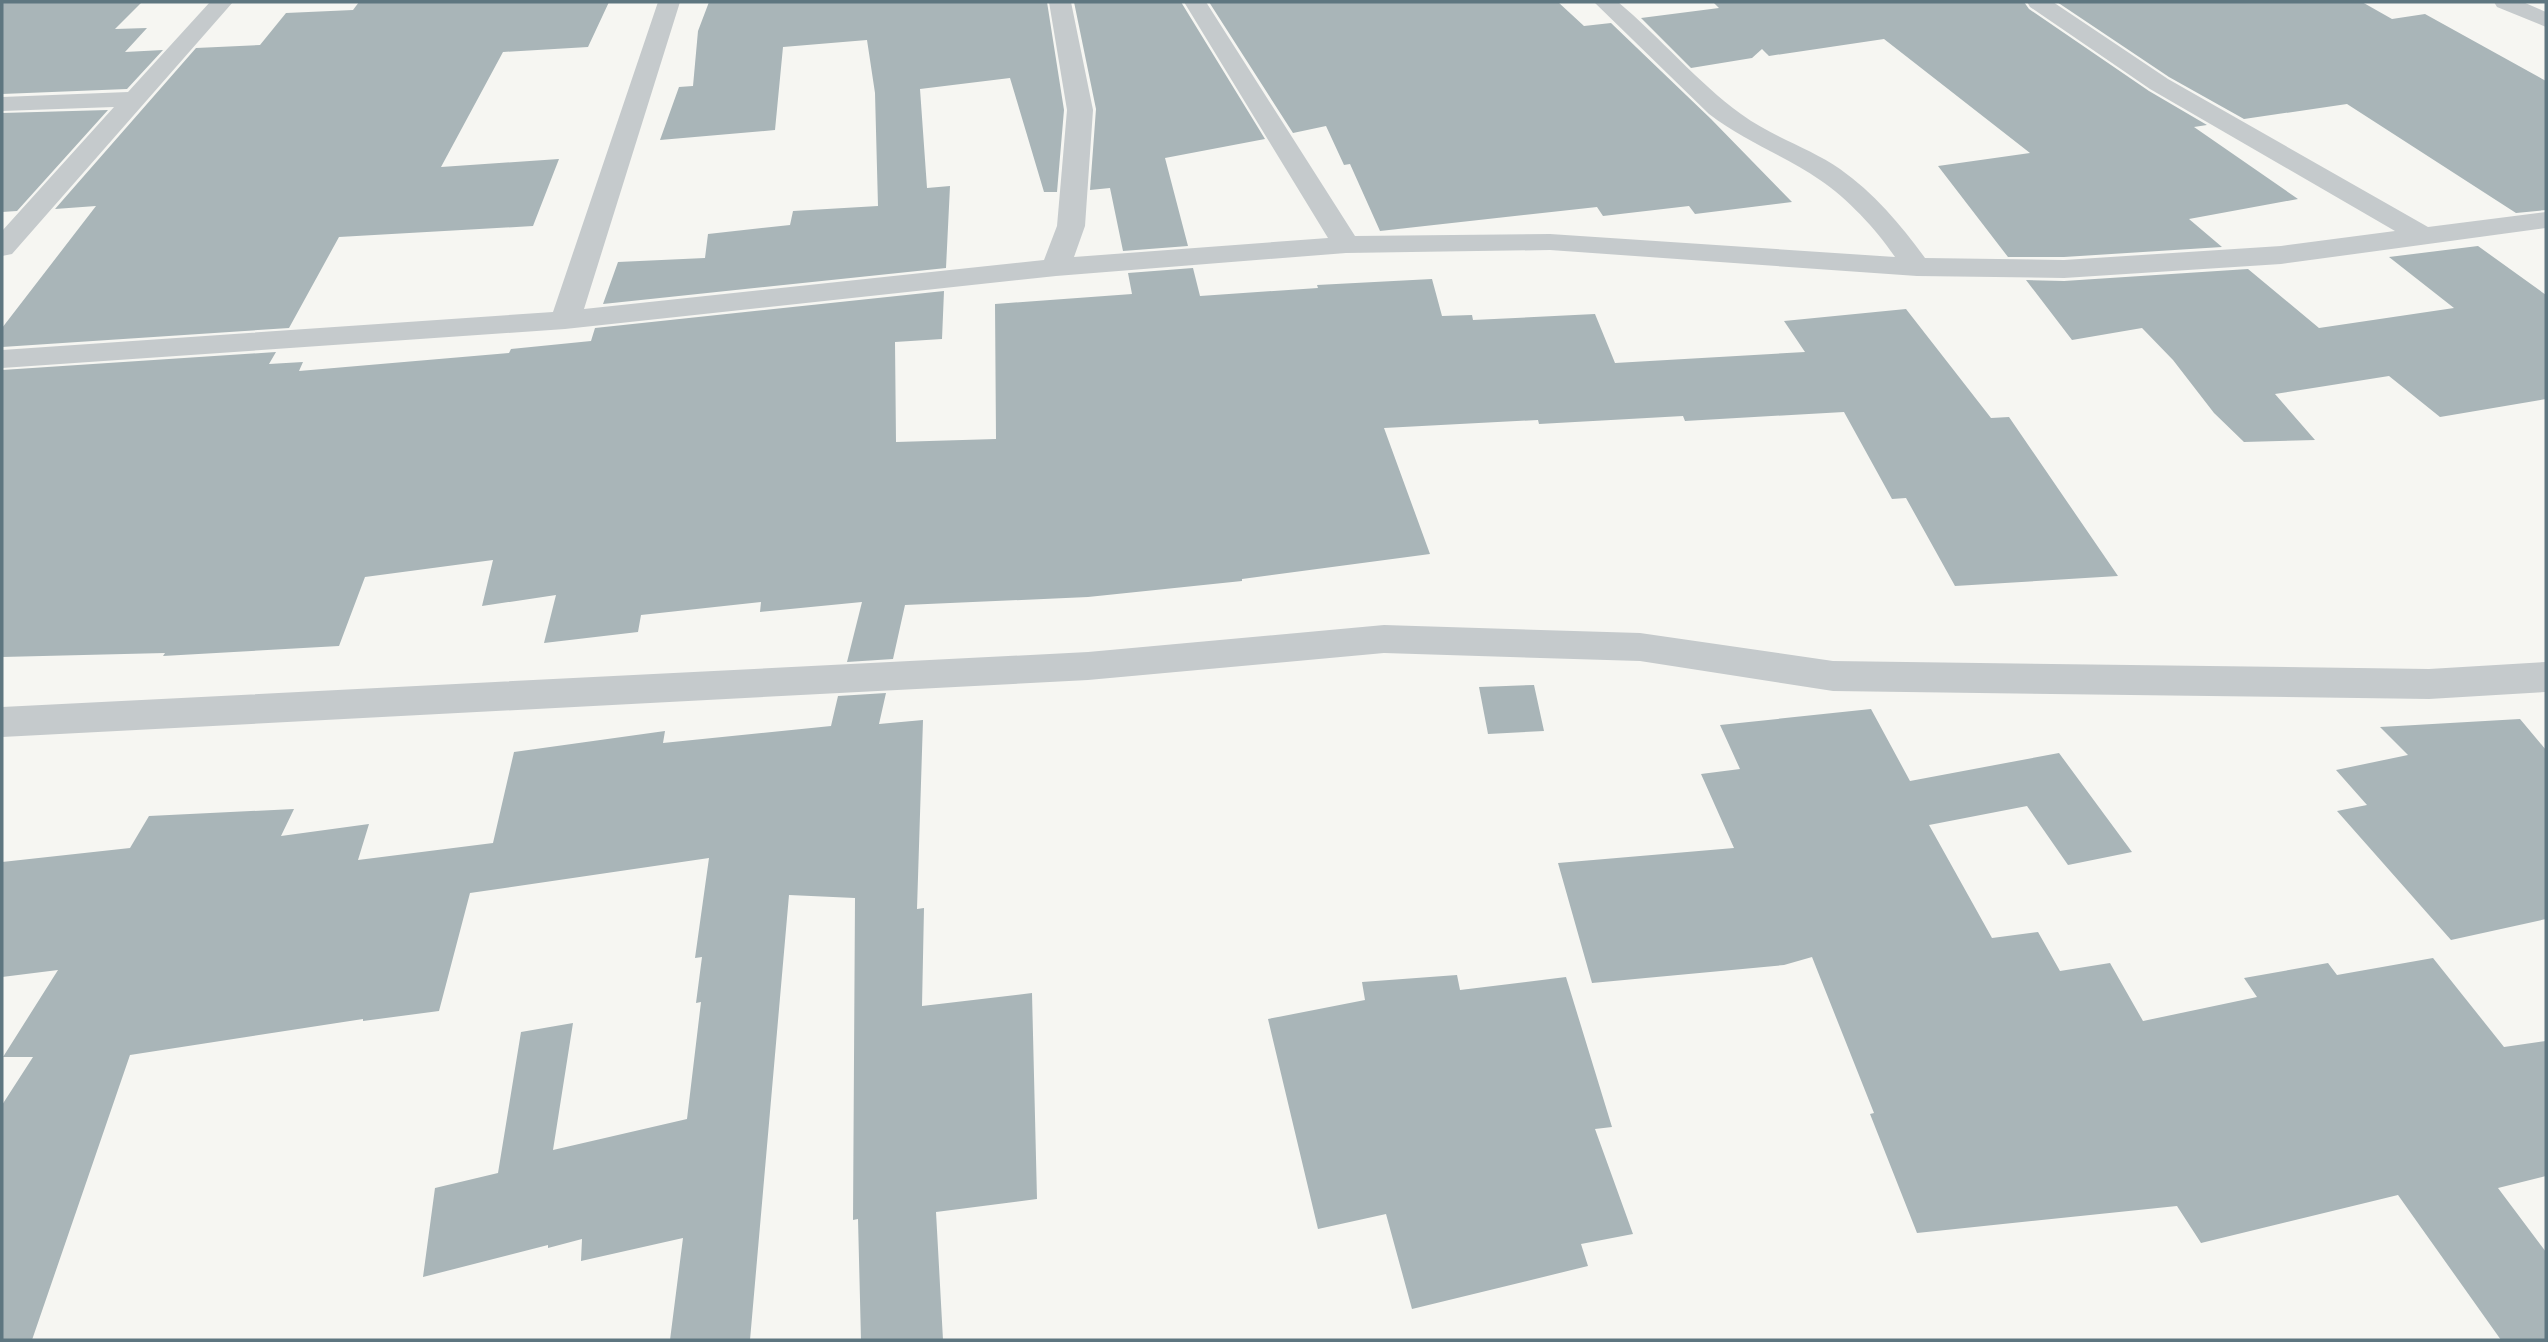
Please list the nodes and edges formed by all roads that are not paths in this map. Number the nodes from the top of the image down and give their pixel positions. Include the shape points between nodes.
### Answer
1 (222, 2) edge
2 (669, 2) edge
3 (1060, 2) edge
4 (1195, 2) edge
5 (1605, 2) edge
6 (2038, 2) edge
7 (2505, 2) edge
8 (2546, 20) edge
9 (133, 99) junction
10 (2, 104) edge
11 (2546, 220) edge
12 (2423, 236) junction
13 (1346, 244) junction
14 (2, 248) edge
15 (1056, 267) junction
16 (1917, 267) junction
17 (565, 320) junction
18 (2, 359) edge
19 (2546, 677) edge
20 (2, 722) edge

1 - 9 street
2 - 17 street
3 - 15 street via 1080,110 1071,226
4 - 13 street
5 - 16 street via 1718,109 1831,175 1889,228
6 - 12 street via 2159,84
7 - 8 street
9 - 10 street
9 - 14 street
11 - 12 street
12 - 16 street via 2281,255 2064,269
13 - 15 street
13 - 16 street via 1550,242
15 - 17 street
17 - 18 street
19 - 20 street via 2429,684 1833,676 1640,647 1384,639 1088,666

